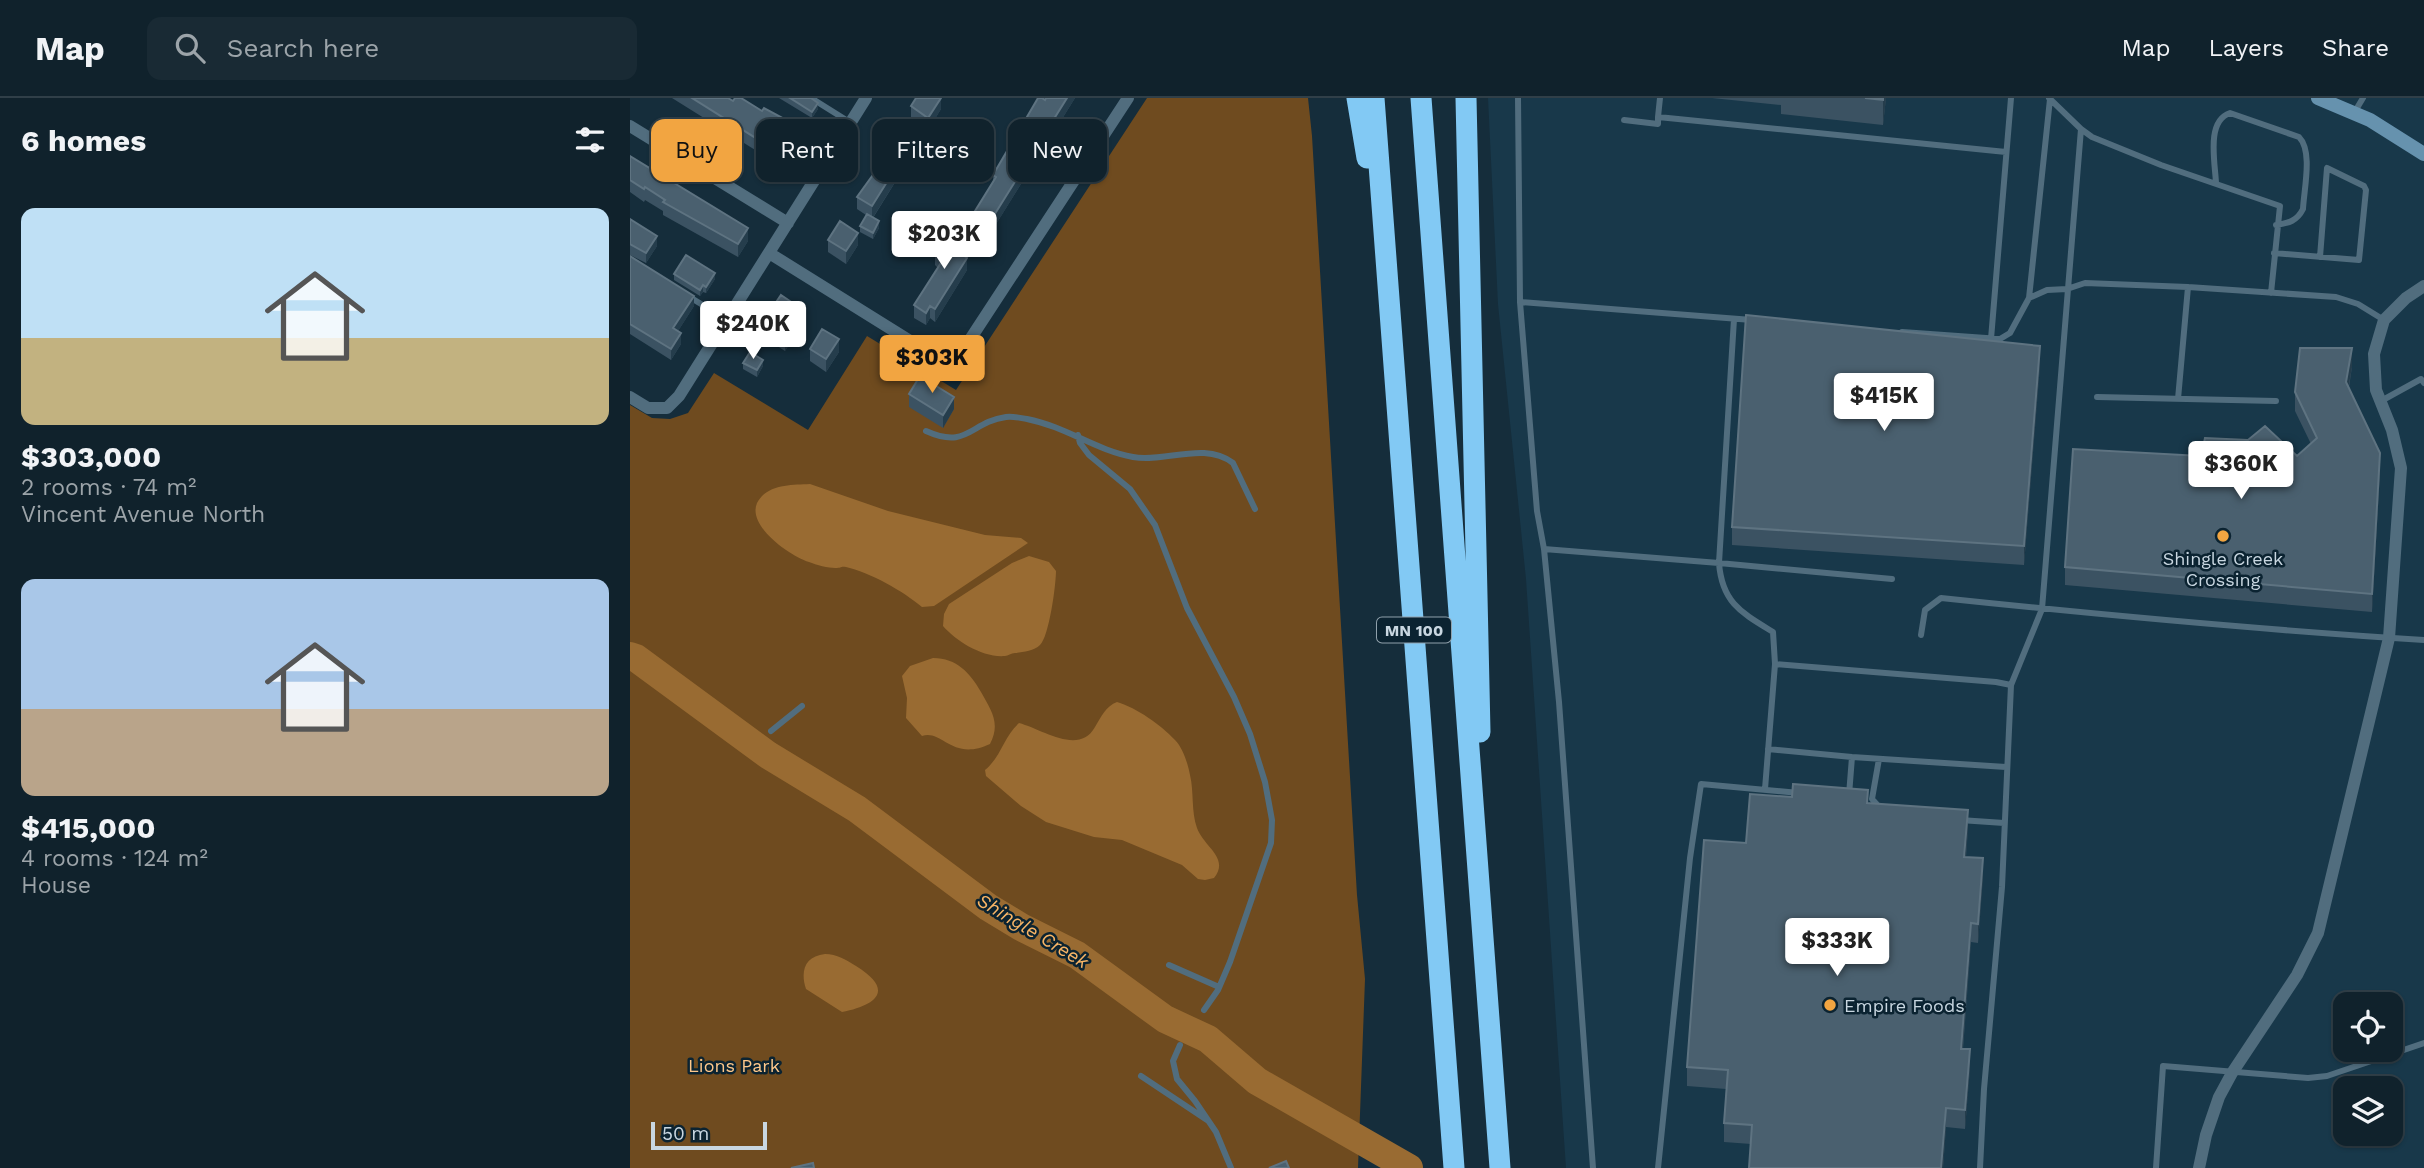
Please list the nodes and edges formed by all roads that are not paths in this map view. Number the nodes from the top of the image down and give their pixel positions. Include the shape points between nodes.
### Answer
1 (811, 98) edge
2 (866, 98) edge
3 (1128, 98) edge
4 (1357, 98) edge
5 (1374, 98) edge
6 (1421, 98) edge
7 (1466, 98) edge
8 (1518, 98) edge
9 (1660, 98) edge
10 (2011, 98) edge
11 (2318, 98) edge
12 (2363, 98) edge
13 (2050, 99) edge
14 (2354, 113) junction
15 (1658, 117) junction
16 (845, 119) edge
17 (853, 119) edge
18 (1624, 120) dead end
19 (630, 126) edge
20 (2081, 129) junction
21 (2006, 152) junction
22 (2424, 154) edge
23 (814, 182) edge
24 (2216, 183) junction
25 (788, 223) junction
26 (2276, 225) junction
27 (769, 253) junction
28 (2274, 253) junction
29 (2320, 257) junction
30 (2424, 286) edge
31 (2188, 287) junction
32 (2067, 289) junction
33 (682, 293) edge
34 (1389, 293) junction
35 (2272, 293) junction
36 (2029, 298) junction
37 (1520, 302) junction
38 (1734, 319) junction
39 (727, 320) junction
40 (2384, 320) junction
41 (1762, 321) edge
42 (1899, 331) edge
43 (1991, 339) junction
44 (2423, 380) edge
45 (630, 397) edge
46 (2097, 397) dead end
47 (2178, 399) junction
48 (2276, 401) dead end
49 (2381, 401) junction
50 (926, 431) dead end
51 (1078, 435) junction
52 (1255, 509) dead end
53 (1544, 549) junction
54 (1719, 564) junction
55 (1892, 579) dead end
56 (2042, 609) junction
57 (1921, 635) dead end
58 (2389, 638) junction
59 (2424, 640) edge
60 (1775, 664) junction
61 (2011, 685) junction
62 (802, 706) dead end
63 (771, 731) dead end
64 (1768, 749) junction
65 (1852, 757) junction
66 (1879, 760) junction
67 (2006, 767) junction
68 (1765, 789) junction
69 (1813, 794) edge
70 (1837, 796) edge
71 (1890, 815) edge
72 (1952, 820) edge
73 (2004, 823) junction
74 (1482, 923) junction
75 (1169, 965) dead end
76 (1219, 987) junction
77 (1204, 1010) dead end
78 (2424, 1044) edge
79 (1180, 1045) dead end
80 (2232, 1073) junction
81 (1141, 1076) dead end
82 (1209, 1120) junction
83 (1454, 1165) edge
84 (1231, 1168) edge
85 (1500, 1168) edge
86 (1593, 1168) edge
87 (1658, 1168) edge
88 (1980, 1168) edge
89 (2156, 1168) edge
90 (2199, 1168) edge

1 - 16 lane
2 - 17 street
3 - 27 street via 952,367
4 - 34 highway
5 - 34 highway, MN 100
6 - 74 highway, MN 100
7 - 74 highway
8 - 37 lane
9 - 15 lane
10 - 21 lane
11 - 14 street
12 - 14 lane
13 - 20 lane
13 - 36 lane
14 - 22 street
15 - 18 lane via 1658,124
15 - 21 lane
19 - 25 street
20 - 24 lane via 2119,149
20 - 32 lane
21 - 43 lane
23 - 25 street
24 - 26 lane via 2280,206
24 - 26 lane via 2214,135 2222,116 2230,113 2299,137 2307,152 2303,209 2291,223
25 - 27 street
26 - 28 lane
27 - 39 street
28 - 29 lane
28 - 35 lane
29 - 29 lane via 2360,260 2367,190 2327,168
30 - 40 street
31 - 32 lane via 2085,283
31 - 35 lane
31 - 47 lane
32 - 36 lane via 2047,290
32 - 56 lane
33 - 39 lane
34 - 83 highway, MN 100
35 - 40 lane via 2336,297
36 - 43 lane via 2010,334
37 - 38 lane
37 - 53 lane
38 - 41 lane
38 - 54 lane
39 - 45 street via 667,408 648,408
40 - 49 street via 2374,354
42 - 43 lane
44 - 49 lane
46 - 47 lane
47 - 48 lane
49 - 58 street via 2401,468
50 - 51 lane via 954,439 1009,416
51 - 52 lane via 1115,453 1137,457 1202,453 1226,458 1233,463
51 - 76 lane via 1090,456 1130,489 1155,525 1187,608 1250,734 1265,782 1271,842
53 - 54 lane
53 - 86 lane
54 - 55 lane
54 - 60 lane via 1720,581 1729,599 1773,632
56 - 57 lane via 1941,598 1925,610
56 - 58 lane
56 - 61 lane
58 - 59 lane
58 - 80 street via 2318,933 2297,975
60 - 61 lane
60 - 64 lane
61 - 67 lane
62 - 63 lane
64 - 65 lane
64 - 68 lane
65 - 66 lane
65 - 70 lane via 1849,797
66 - 67 lane
66 - 71 lane via 1872,799
67 - 73 lane
68 - 69 lane
68 - 87 lane via 1702,784
72 - 73 lane
73 - 88 lane
74 - 85 highway, MN 100
75 - 76 lane
76 - 77 lane
78 - 80 lane via 2327,1076
79 - 82 lane via 1173,1061 1177,1079
80 - 89 lane via 2163,1066
80 - 90 street via 2210,1122
81 - 82 lane
82 - 84 lane

